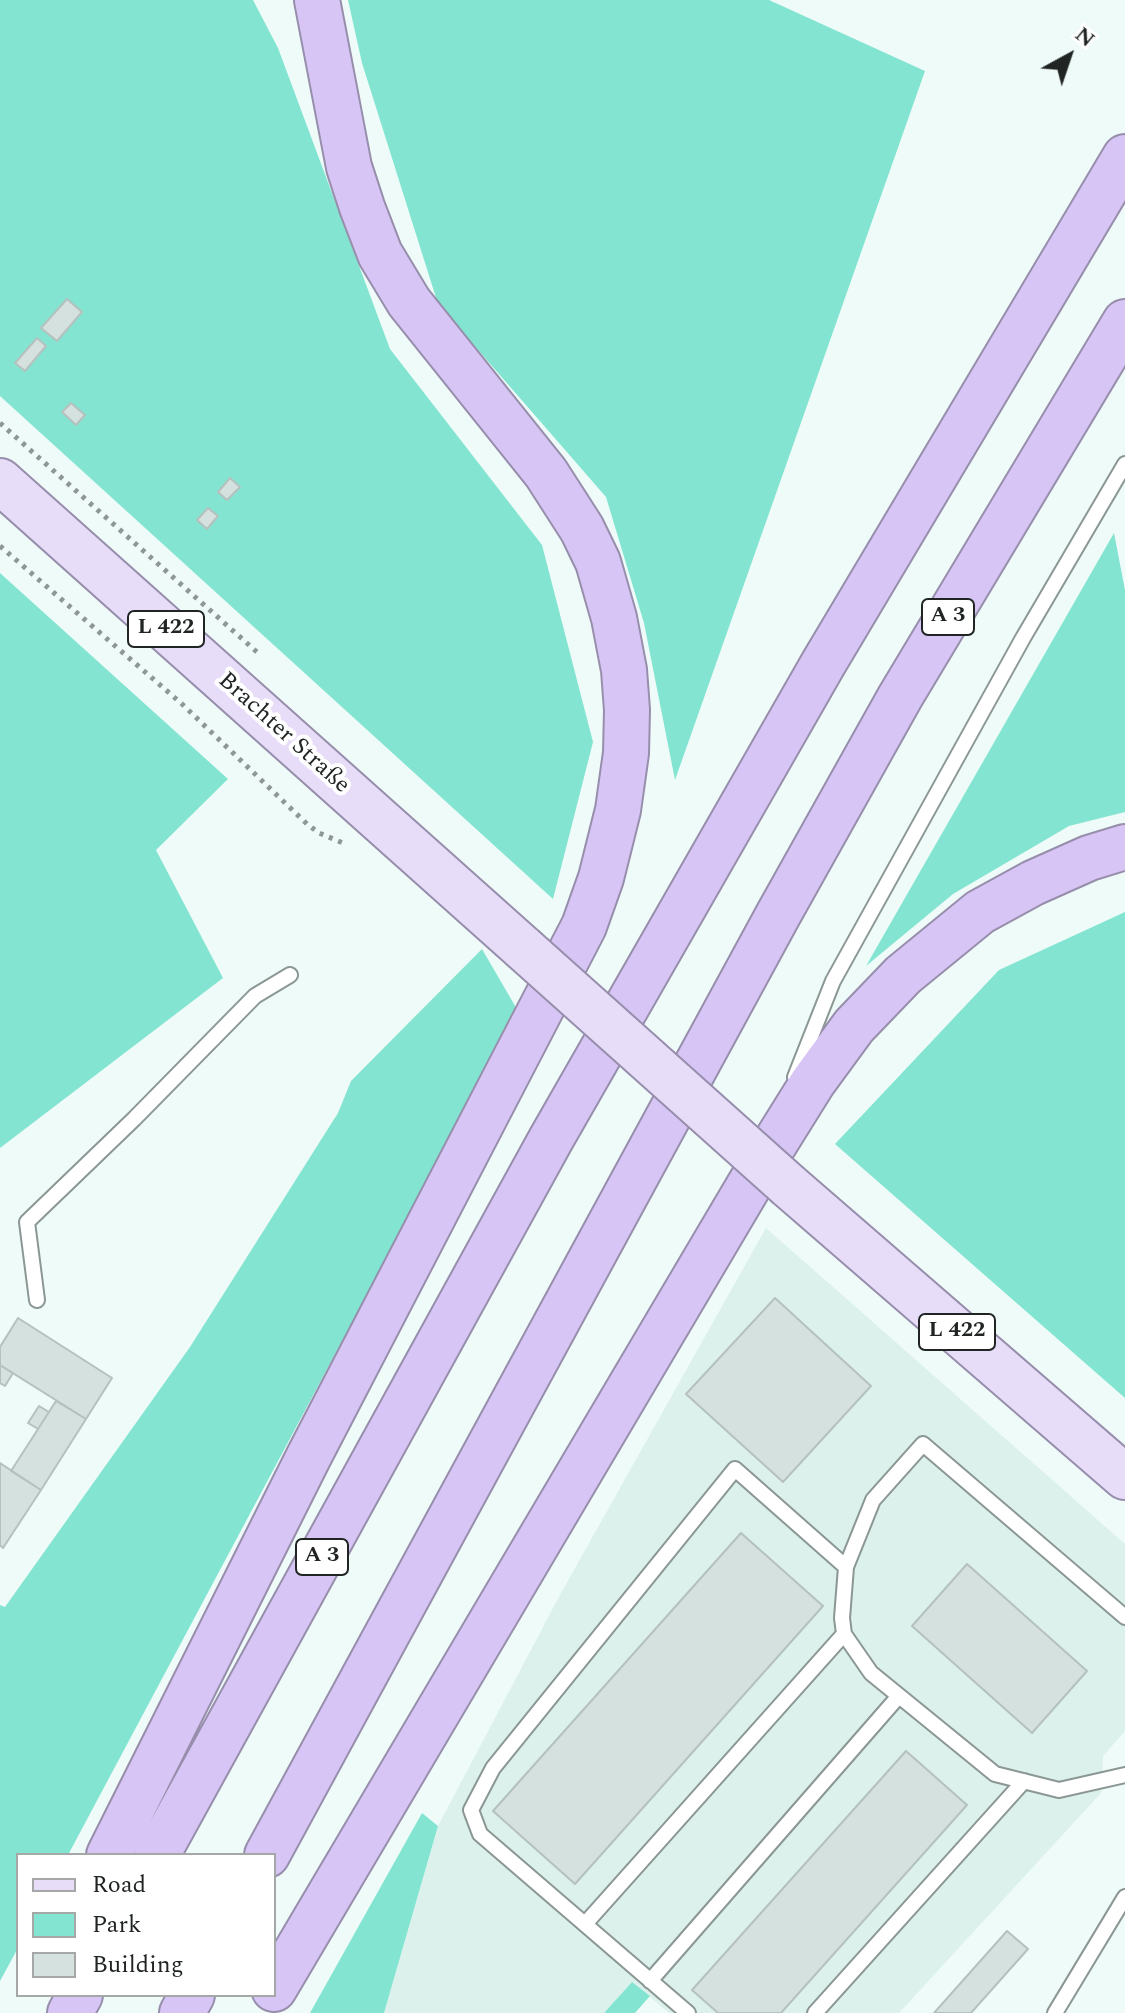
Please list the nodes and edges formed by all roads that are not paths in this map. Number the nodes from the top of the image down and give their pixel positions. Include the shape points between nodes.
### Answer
1 (317, 0) edge
2 (1125, 157) edge
3 (1125, 322) edge
4 (1125, 464) edge
5 (0, 481) edge
6 (1125, 847) edge
7 (290, 975) dead end
8 (774, 1177) junction
9 (37, 1300) dead end
10 (1125, 1477) edge
11 (846, 1567) junction
12 (1125, 1617) edge
13 (844, 1634) junction
14 (898, 1697) junction
15 (1125, 1775) edge
16 (1024, 1781) junction
17 (110, 1853) edge
18 (158, 1853) edge
19 (268, 1853) edge
20 (1125, 1897) edge
21 (585, 1924) junction
22 (650, 1981) junction
23 (276, 1986) edge
24 (688, 2013) edge
25 (815, 2013) edge
26 (1055, 2013) edge

1 - 17 highway via 349,167 380,254 409,302 546,473 598,562 624,670 626,753 618,810 584,926
2 - 18 highway, A 3 via 823,664 598,1057
3 - 19 highway, A 3 via 900,697 785,902
4 - 8 lane via 833,981
5 - 8 main road, Brachter Straße / L 422, bridge
6 - 8 highway via 1033,883 980,912 903,975 854,1026 813,1082
7 - 9 lane via 255,996 27,1222
8 - 10 main road, L 422
8 - 23 highway
11 - 12 lane via 873,1500 923,1444
11 - 13 lane
11 - 21 lane via 735,1469 493,1768 471,1810 480,1834
13 - 14 lane via 871,1673
13 - 21 lane
14 - 16 lane via 995,1774
14 - 22 lane
15 - 16 lane via 1059,1790
16 - 25 lane
20 - 26 lane
21 - 22 lane
22 - 24 lane

